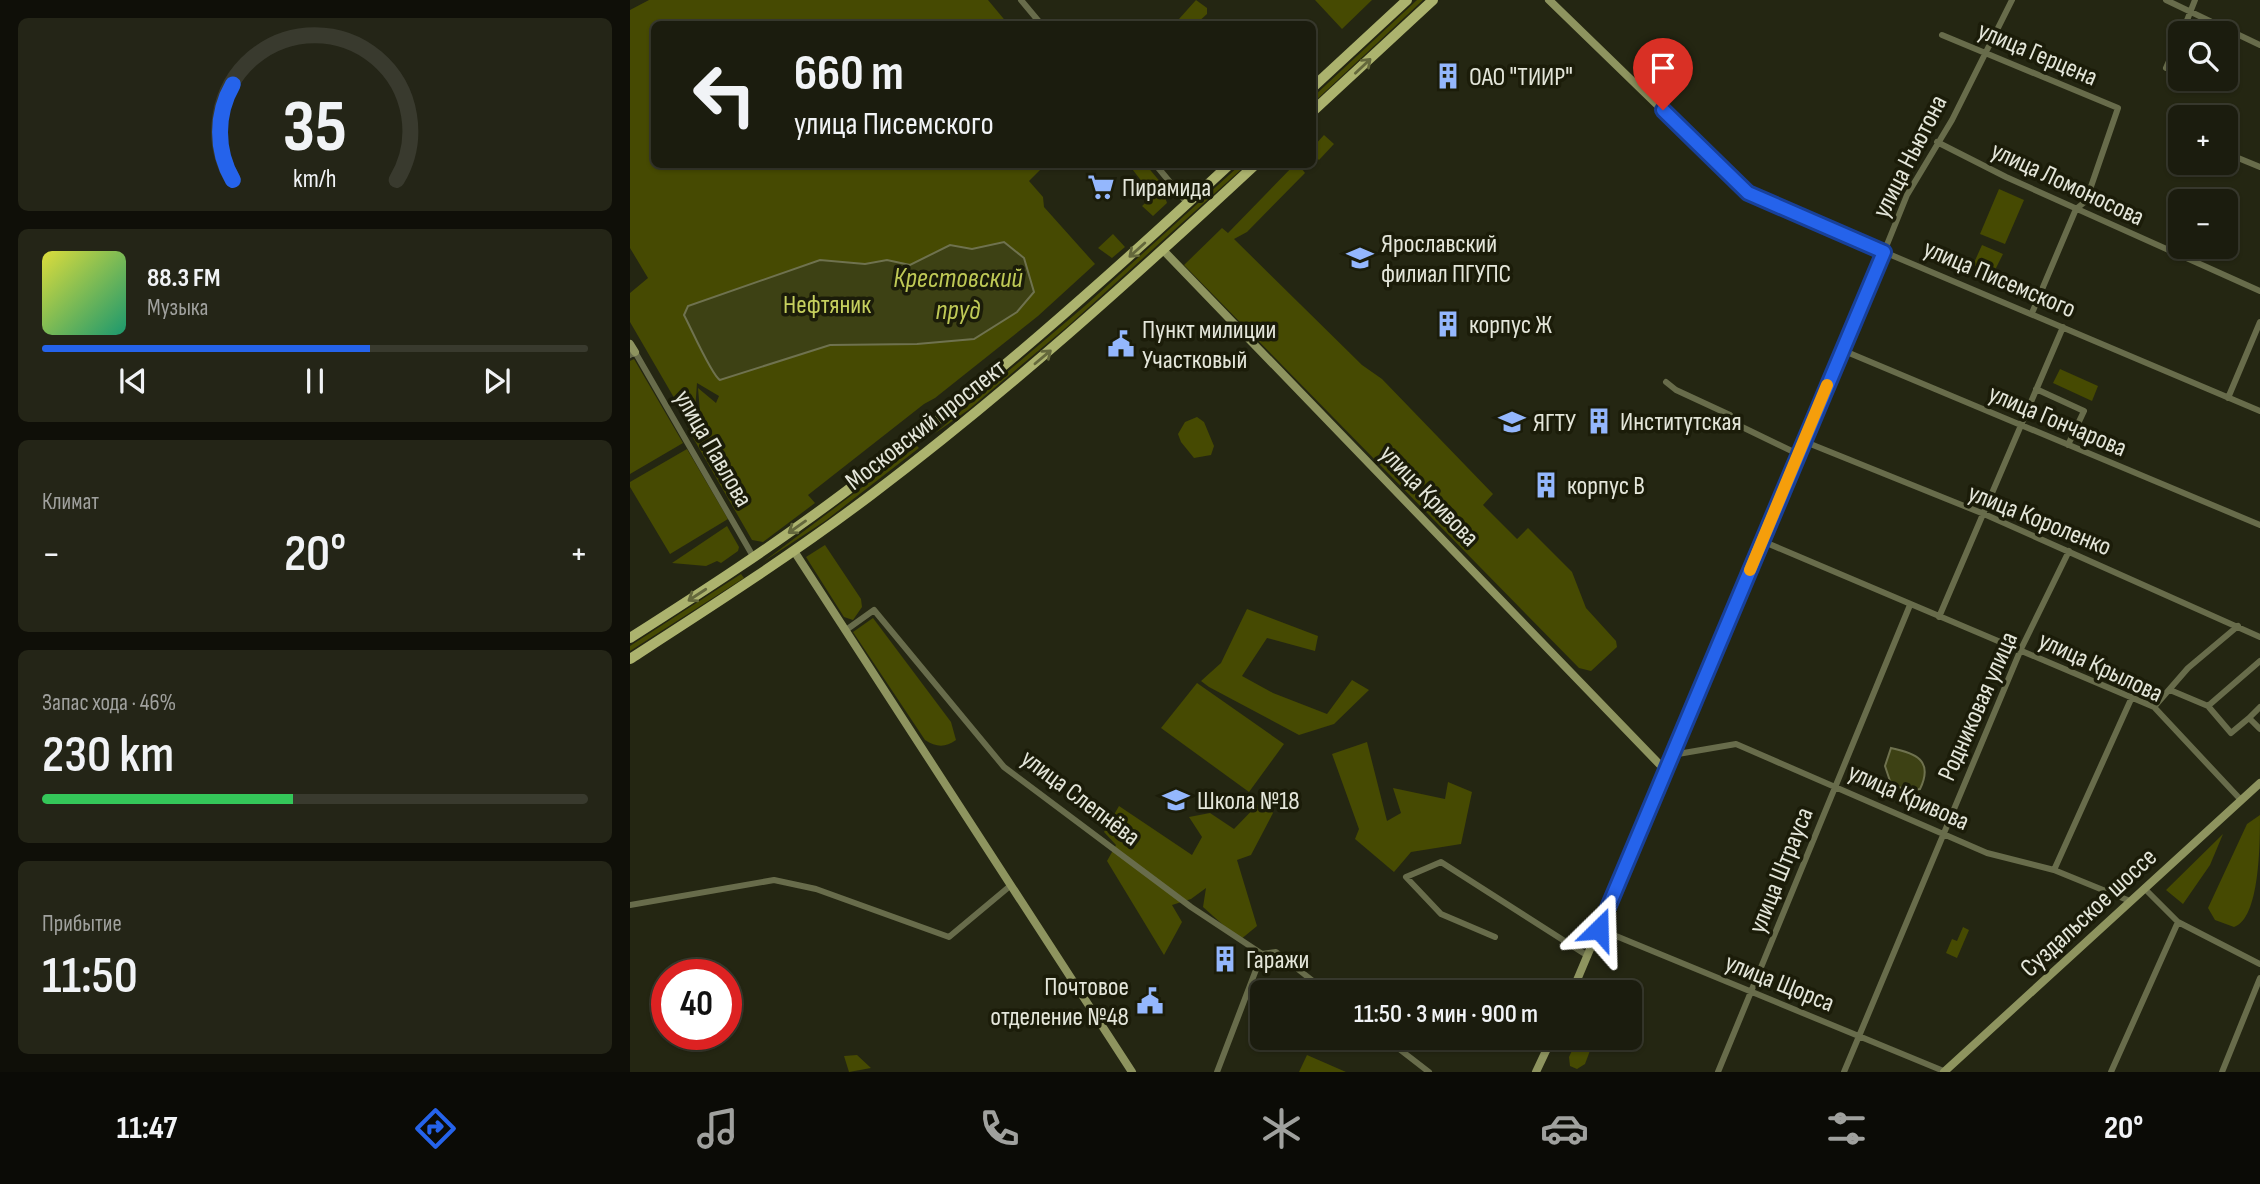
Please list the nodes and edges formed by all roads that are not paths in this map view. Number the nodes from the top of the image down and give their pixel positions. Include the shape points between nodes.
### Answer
1 (1021, 0) edge
2 (1407, 0) edge
3 (1433, 0) edge
4 (1549, 0) edge
5 (2012, 0) edge
6 (2172, 0) edge
7 (2194, 0) edge
8 (2191, 14) junction
9 (1038, 21) edge
10 (2188, 21) edge
11 (1942, 35) dead end
12 (2260, 45) edge
13 (1985, 50) junction
14 (2168, 64) edge
15 (2166, 68) dead end
16 (1316, 84) edge
17 (1316, 108) edge
18 (1937, 142) junction
19 (2238, 158) edge
20 (2260, 167) edge
21 (1158, 168) edge
22 (1226, 168) edge
23 (1252, 168) edge
24 (1188, 204) junction
25 (2076, 209) junction
26 (1163, 250) junction
27 (1884, 252) junction
28 (2260, 291) edge
29 (2032, 313) junction
30 (2260, 322) edge
31 (2063, 327) junction
32 (632, 351) edge
33 (1842, 351) junction
34 (1666, 382) dead end
35 (2036, 389) junction
36 (2228, 398) junction
37 (2260, 411) edge
38 (2020, 425) junction
39 (922, 432) junction
40 (1803, 441) junction
41 (2068, 445) junction
42 (933, 446) junction
43 (1798, 454) junction
44 (1984, 514) junction
45 (2260, 525) edge
46 (1762, 541) junction
47 (794, 551) junction
48 (2069, 551) junction
49 (754, 558) junction
50 (763, 573) junction
51 (1910, 605) junction
52 (1939, 617) junction
53 (2238, 626) junction
54 (846, 630) junction
55 (2260, 637) edge
56 (630, 638) edge
57 (2021, 649) junction
58 (630, 659) edge
59 (2260, 661) edge
60 (2170, 690) junction
61 (2132, 697) junction
62 (2207, 706) junction
63 (2154, 707) junction
64 (2260, 708) edge
65 (2249, 718) junction
66 (2260, 729) edge
67 (1672, 755) junction
68 (1665, 771) junction
69 (2260, 783) edge
70 (1835, 786) junction
71 (2241, 800) junction
72 (1942, 834) junction
73 (2054, 870) junction
74 (1010, 886) junction
75 (2144, 888) junction
76 (2130, 901) junction
77 (630, 905) edge
78 (2178, 922) junction
79 (1599, 929) junction
80 (1494, 937) dead end
81 (1262, 954) junction
82 (1588, 956) junction
83 (2260, 964) edge
84 (2260, 978) edge
85 (1312, 980) edge
86 (1577, 980) edge
87 (1752, 991) junction
88 (1859, 1035) junction
89 (1401, 1050) edge
90 (1546, 1050) edge
91 (1132, 1072) edge
92 (1217, 1072) edge
93 (1429, 1072) edge
94 (1536, 1072) edge
95 (1718, 1072) edge
96 (1844, 1072) edge
97 (1945, 1072) edge
98 (2111, 1072) edge
99 (2222, 1072) edge

1 - 9 street
2 - 16 main road
17 -> 3 main road
4 - 27 street, улица Писемского via 1748,193
5 - 13 street, улица Ньютона
6 - 8 street
7 - 8 street
8 - 10 street
8 - 12 street
11 - 13 street, улица Герцена
13 - 18 street, улица Ньютона
13 - 25 street, улица Герцена via 2118,108 2086,201
14 - 15 street
18 - 25 street, улица Ломоносова
18 - 27 street, улица Ньютона via 1907,195
19 - 20 street
21 - 24 street
22 - 24 main road, Московский проспект
23 - 26 main road, Московский проспект
24 -> 39 main road, Московский проспект via 1062,317
25 - 28 street, улица Ломоносова
25 - 29 street
42 -> 26 main road, Московский проспект
26 - 68 street, улица Кривова
27 - 29 street, улица Писемского
27 - 33 street, улица Ньютона
29 - 31 street, улица Писемского
30 - 36 street
31 - 35 street
31 - 36 street, улица Писемского
32 - 49 street, улица Павлова
33 - 38 street, улица Гончарова
33 - 40 street, улица Ньютона
34 - 43 street
35 - 38 street
35 - 41 street via 2084,411
36 - 37 street, улица Писемского
38 - 41 street, улица Гончарова
38 - 44 street
39 - 42 main road
39 -> 49 main road, Московский проспект
40 - 43 street, улица Ньютона
40 - 44 street, улица Короленко
41 - 45 street, улица Гончарова
42 - 47 main road, Московский проспект
43 - 46 street, улица Ньютона
44 - 48 street, улица Короленко
44 - 52 street
46 - 51 street, улица Крылова
46 - 67 street, улица Ньютона
47 - 50 main road, Московский проспект
47 - 54 street
48 - 53 street, улица Короленко
48 - 57 street, Родниковая улица
49 - 50 street, улица Павлова
49 -> 56 main road, Московский проспект
50 - 58 main road, Московский проспект
51 - 52 street, улица Крылова
51 - 70 street, улица Штрауса
52 - 57 street, улица Крылова
53 - 55 street, улица Короленко
53 - 60 street via 2188,668
54 - 74 street
54 - 81 street, улица Слепнёва via 874,610 1004,767 1191,907
57 - 61 street, улица Крылова
57 - 72 street, Родниковая улица
59 - 62 street
60 - 62 street
60 - 63 street
61 - 63 street, улица Крылова
61 - 73 street
62 - 65 street via 2231,733
63 - 71 street, улица Крылова
64 - 65 street
65 - 66 street
67 - 68 street, улица Ньютона
67 - 70 street, улица Кривова via 1736,744
68 - 79 street, улица Ньютона
69 - 71 street, Суздальское шоссе
70 - 72 street, улица Кривова
70 - 87 street, улица Штрауса
71 - 75 street, Суздальское шоссе
72 - 73 street, улица Кривова via 1987,853
72 - 88 street, Родниковая улица
73 - 76 street, улица Кривова
74 - 77 street via 949,937 816,889 774,880
74 - 91 street
75 - 76 street, Суздальское шоссе
75 - 78 street
76 - 97 street, Суздальское шоссе
78 - 83 street
78 - 98 street
79 - 82 street, улица Ньютона
79 - 87 street, улица Щорса
80 - 82 street via 1441,914 1406,877 1441,862
81 - 85 street, улица Слепнёва via 1276,952
81 - 92 street
82 - 86 street, улица Ньютона
84 - 99 street
87 - 88 street, улица Щорса
87 - 95 street, улица Штрауса
88 - 96 street, Родниковая улица
88 - 97 street, улица Щорса
89 - 93 street
90 - 94 street

